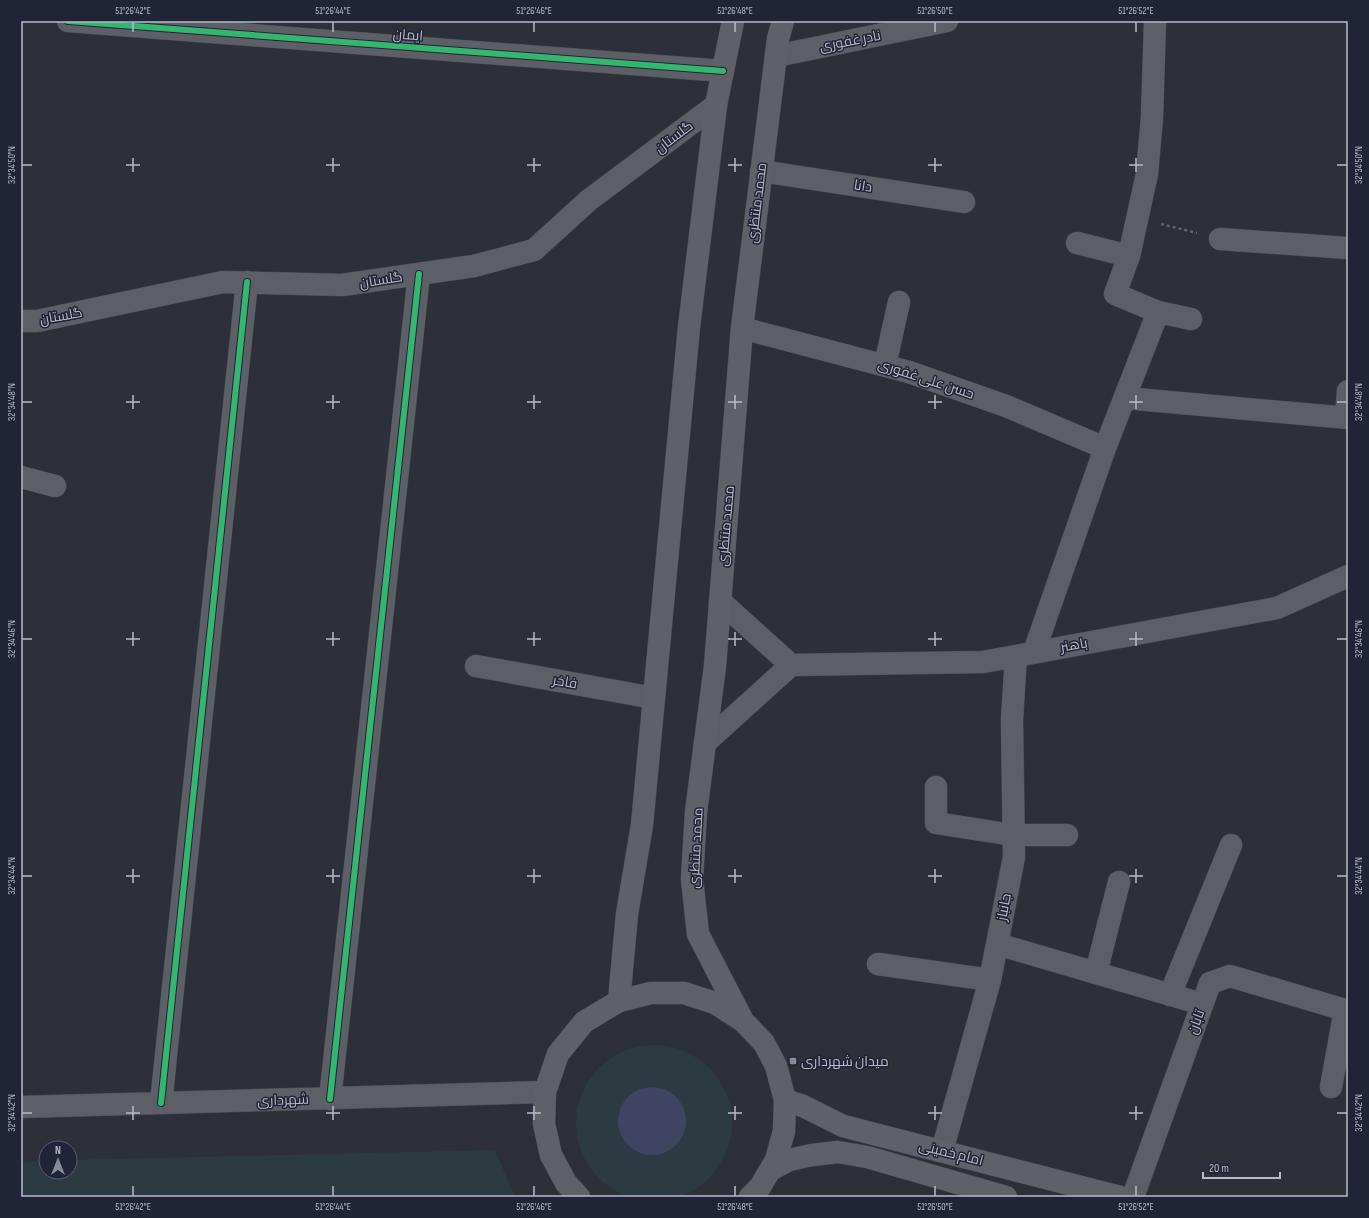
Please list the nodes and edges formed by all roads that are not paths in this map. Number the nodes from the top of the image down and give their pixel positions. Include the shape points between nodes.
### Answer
1 (68, 21) edge
2 (733, 21) edge
3 (783, 21) edge
4 (947, 21) edge
5 (1155, 21) edge
6 (776, 56) junction
7 (723, 71) junction
8 (716, 105) junction
9 (761, 171) junction
10 (964, 202) dead end
11 (1220, 239) road end
12 (1077, 243) dead end
13 (1348, 248) edge
14 (1129, 256) junction
15 (419, 274) junction
16 (247, 282) junction
17 (899, 302) dead end
18 (1158, 312) junction
19 (1191, 319) dead end
20 (21, 321) edge
21 (742, 328) junction
22 (885, 365) junction
23 (1348, 391) edge
24 (1124, 398) junction
25 (1347, 417) edge
26 (1105, 448) junction
27 (21, 477) edge
28 (55, 486) dead end
29 (1348, 576) edge
30 (720, 601) junction
31 (1025, 654) junction
32 (791, 665) junction
33 (476, 666) dead end
34 (654, 698) junction
35 (705, 743) junction
36 (936, 787) dead end
37 (1067, 834) dead end
38 (1013, 835) junction
39 (1231, 845) dead end
40 (1119, 882) dead end
41 (997, 944) junction
42 (878, 964) dead end
43 (1096, 973) junction
44 (990, 980) junction
45 (1170, 995) junction
46 (619, 1001) junction
47 (1202, 1004) junction
48 (1347, 1010) edge
49 (743, 1021) junction
50 (1331, 1087) dead end
51 (545, 1092) junction
52 (330, 1099) junction
53 (785, 1100) junction
54 (161, 1103) junction
55 (21, 1107) edge
56 (942, 1151) junction
57 (770, 1170) junction
58 (579, 1197) edge
59 (750, 1197) edge
60 (1006, 1197) edge
61 (1120, 1197) edge
62 (1132, 1197) edge

1 - 7 street, ایمان
2 - 7 main road
3 - 6 main road, محمد منتظری
4 - 6 street, نادر غفوری
5 - 14 street via 1148,167
6 - 9 main road, محمد منتظری
7 - 8 main road
8 - 15 street, گلستان via 589,200 534,250 474,266
8 - 34 main road via 689,327
9 - 10 street, دانا
9 - 21 main road, محمد منتظری
11 - 13 street
12 - 14 street
14 - 18 street via 1115,294
15 - 16 street, گلستان via 342,285
15 - 52 street
16 - 20 street, گلستان via 223,282 45,320
16 - 54 street
17 - 22 street
18 - 19 street
18 - 24 street, جانباز
21 - 22 street, حسن علی غفوری
21 - 30 main road, محمد منتظری
22 - 26 street, حسن علی غفوری via 1006,406
23 - 25 street
24 - 25 street
24 - 26 street, جانباز
26 - 31 street, جانباز
27 - 28 street
29 - 31 street, باهنر via 1277,608
30 - 32 street
30 - 35 main road, محمد منتظری
31 - 32 street, باهنر via 983,662
31 - 38 street, جانباز via 1012,720
32 - 35 street
33 - 34 street, فاخر
34 - 46 main road via 642,825 627,914
35 - 49 main road, محمد منتظری via 696,812 692,879 698,934
36 - 38 street via 936,823
37 - 38 street
38 - 41 street, جانباز via 1014,857
39 - 45 street
40 - 43 street
41 - 43 street
41 - 44 street, جانباز
42 - 44 street
43 - 45 street
44 - 56 street, جانباز
45 - 47 street
46 - 49 main road via 651,993 684,993 715,1003
46 - 51 main road via 584,1022 558,1054
47 - 48 street, تابان via 1210,983 1230,976
47 - 62 street, تابان
48 - 50 street
49 - 53 main road via 764,1043 776,1066
51 - 52 street, شهرداری
51 - 58 main road via 544,1124 551,1154 566,1183
52 - 54 street, شهرداری
53 - 56 main road, امام خمینی via 844,1126
53 - 57 main road via 784,1131 776,1160
54 - 55 street, شهرداری
56 - 61 main road, امام خمینی
57 - 59 main road via 760,1187
57 - 60 main road, امام خمینی via 789,1160 812,1154 838,1152

